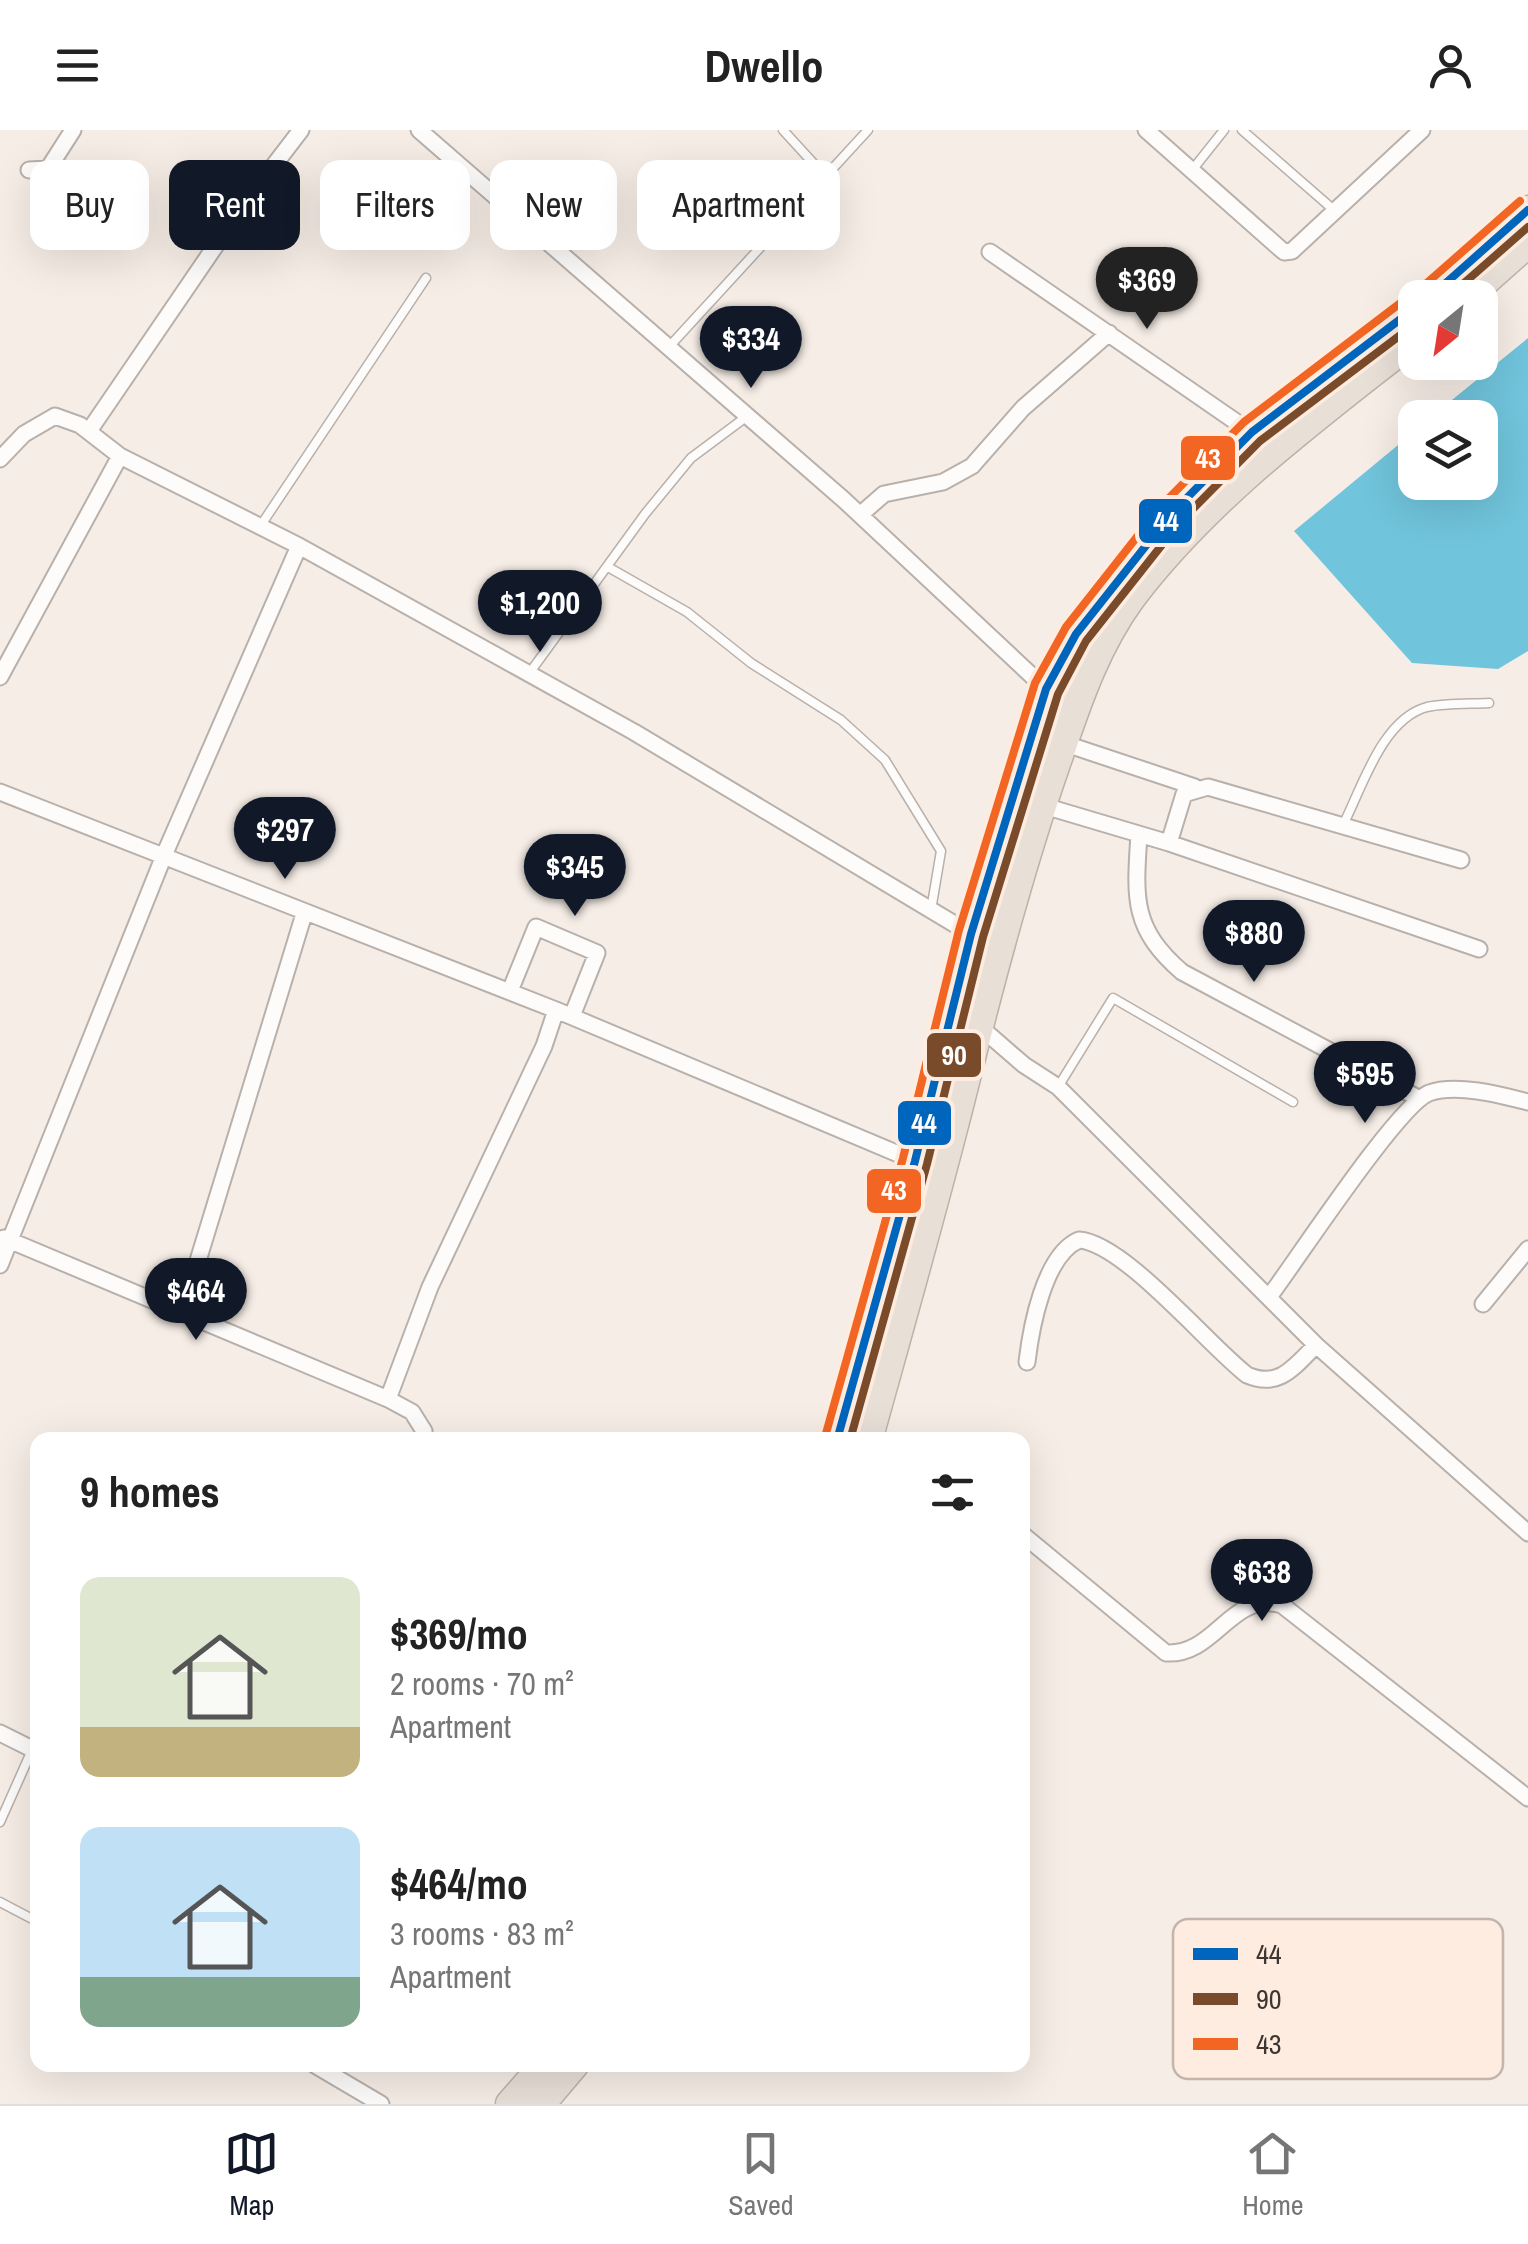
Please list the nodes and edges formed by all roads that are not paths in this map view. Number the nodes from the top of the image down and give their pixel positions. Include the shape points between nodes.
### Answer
1 (73, 130) edge
2 (302, 130) edge
3 (419, 130) edge
4 (782, 130) edge
5 (868, 130) edge
6 (1146, 130) edge
7 (1224, 130) edge
8 (1242, 130) edge
9 (1422, 130) edge
10 (809, 160) edge
11 (839, 160) edge
12 (29, 170) dead end
13 (1192, 170) junction
14 (1528, 210) edge
15 (1335, 211) junction
16 (1528, 243) edge
17 (756, 250) edge
18 (990, 252) dead end
19 (426, 278) dead end
20 (1448, 280) edge
21 (1486, 280) edge
22 (1398, 323) edge
23 (1109, 333) junction
24 (667, 348) junction
25 (1398, 350) edge
26 (746, 417) junction
27 (90, 431) junction
28 (1262, 442) junction
29 (120, 456) junction
30 (0, 460) edge
31 (860, 514) junction
32 (260, 528) junction
33 (298, 546) junction
34 (608, 567) junction
35 (528, 674) junction
36 (0, 677) edge
37 (1046, 689) junction
38 (1489, 703) dead end
39 (1063, 743) junction
40 (1195, 788) junction
41 (0, 792) edge
42 (1041, 806) junction
43 (1343, 825) junction
44 (1139, 834) junction
45 (1169, 843) junction
46 (164, 853) junction
47 (1460, 860) dead end
48 (931, 910) junction
49 (304, 914) junction
50 (971, 934) junction
51 (1479, 949) dead end
52 (510, 991) junction
53 (564, 1013) junction
54 (979, 1026) junction
55 (1058, 1087) junction
56 (1418, 1098) junction
57 (1293, 1102) dead end
58 (1528, 1102) edge
59 (915, 1161) junction
60 (5, 1239) edge
61 (1528, 1250) edge
62 (0, 1265) edge
63 (1269, 1297) junction
64 (1483, 1304) dead end
65 (182, 1313) junction
66 (1316, 1345) junction
67 (1027, 1362) dead end
68 (388, 1399) junction
69 (420, 1432) edge
70 (838, 1432) edge
71 (870, 1432) edge
72 (1528, 1533) edge
73 (1030, 1541) edge
74 (0, 1733) edge
75 (30, 1748) edge
76 (30, 1761) edge
77 (1528, 1798) edge
78 (0, 1822) edge
79 (0, 1902) edge
80 (30, 1918) edge
81 (328, 2072) edge
82 (538, 2072) edge
83 (568, 2072) edge
84 (381, 2104) edge
85 (510, 2104) edge
86 (541, 2104) edge

1 - 12 street via 48,169
2 - 27 street
3 - 24 street
4 - 10 lane
5 - 11 lane
6 - 13 street
7 - 13 lane
8 - 15 lane
9 - 15 street
13 - 15 street via 1284,252
14 - 20 highway
16 - 21 highway
17 - 24 lane
18 - 23 street
19 - 32 lane
22 - 28 highway
23 - 28 street
23 - 31 street via 1023,408 972,466 943,482 884,494
24 - 26 street
25 - 28 highway
26 - 31 street
26 - 34 lane via 692,458
27 - 29 street
27 - 30 street via 55,416 24,434
28 - 37 highway via 1171,514 1076,634
28 - 39 highway via 1099,647
29 - 32 street
29 - 36 street
31 - 37 street
32 - 33 street
33 - 35 street
33 - 46 street
34 - 35 lane
34 - 48 lane via 687,612 840,720 885,760 941,851
35 - 48 street
37 - 50 highway
38 - 43 lane via 1407,716 1390,734
39 - 40 street
39 - 42 highway
40 - 43 street
40 - 45 street via 1184,794
41 - 46 street
42 - 44 street
42 - 54 highway
43 - 47 street
44 - 45 street
44 - 56 street via 1136,899 1157,951 1182,972
45 - 51 street
46 - 49 street
46 - 60 street
48 - 50 street
49 - 52 street
49 - 65 street
50 - 59 highway
52 - 53 street
52 - 53 street via 536,927 597,952
53 - 59 street
53 - 68 street via 408,1338
54 - 55 street
54 - 71 highway
55 - 57 lane via 1113,998
55 - 63 street
56 - 58 street via 1452,1091
56 - 63 street
59 - 70 highway
60 - 62 street
60 - 65 street
61 - 64 street
63 - 66 street
65 - 68 street
66 - 67 street via 1279,1379 1264,1382 1228,1360 1132,1267 1079,1240 1062,1252 1047,1283
66 - 72 street
68 - 69 street via 412,1412
73 - 77 street via 1166,1653 1195,1649 1250,1604 1282,1605
74 - 75 street
76 - 78 lane
79 - 80 lane
81 - 84 street
82 - 85 highway
83 - 86 highway

